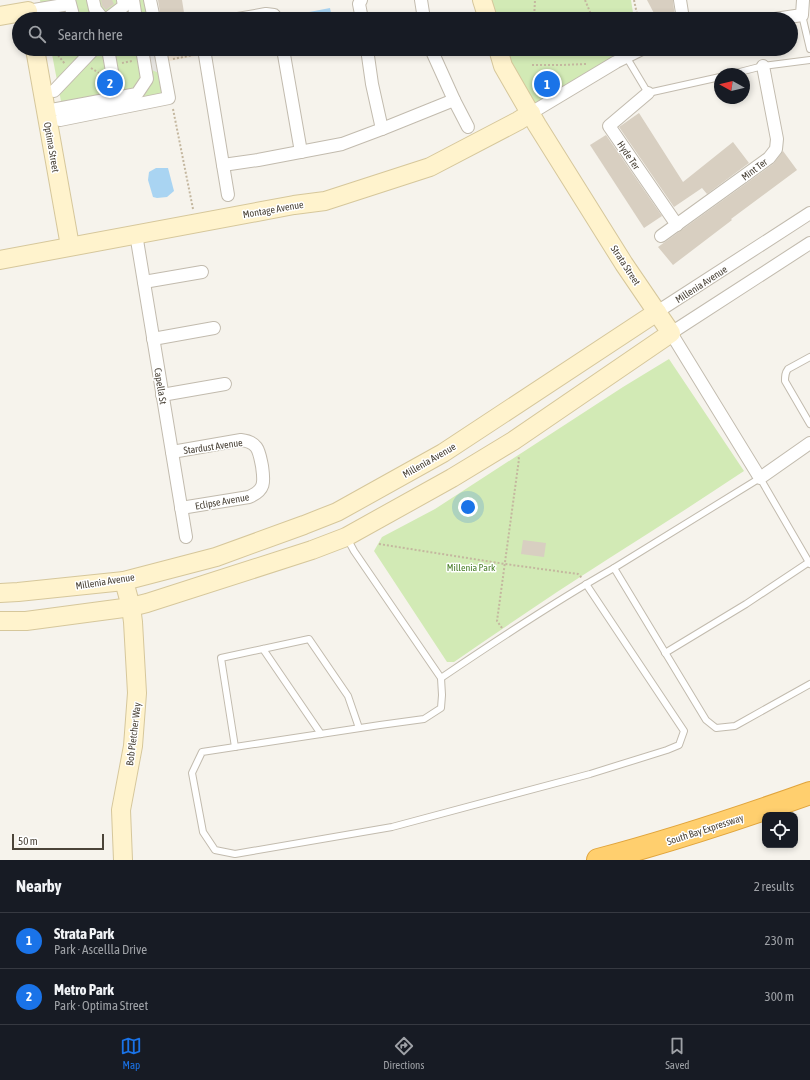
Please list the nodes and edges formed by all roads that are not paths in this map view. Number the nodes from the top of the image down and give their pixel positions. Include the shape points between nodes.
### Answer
1 (93, 0) edge
2 (133, 0) edge
3 (150, 0) edge
4 (361, 0) edge
5 (421, 0) edge
6 (482, 0) edge
7 (680, 0) edge
8 (803, 0) edge
9 (69, 2) edge
10 (27, 10) edge
11 (72, 12) edge
12 (97, 12) edge
13 (135, 12) edge
14 (153, 12) edge
15 (361, 12) edge
16 (423, 12) edge
17 (486, 12) edge
18 (682, 12) edge
19 (12, 13) edge
20 (802, 15) junction
21 (0, 16) edge
22 (798, 16) edge
23 (810, 49) edge
24 (37, 56) edge
25 (87, 56) edge
26 (109, 56) edge
27 (142, 56) edge
28 (161, 56) edge
29 (200, 56) edge
30 (284, 56) edge
31 (368, 56) edge
32 (434, 56) edge
33 (500, 56) edge
34 (630, 56) edge
35 (627, 58) junction
36 (810, 60) edge
37 (763, 66) junction
38 (750, 69) edge
39 (714, 78) edge
40 (54, 90) dead end
41 (648, 93) junction
42 (454, 100) junction
43 (118, 103) junction
44 (531, 113) junction
45 (53, 115) junction
46 (468, 127) dead end
47 (382, 129) junction
48 (301, 152) junction
49 (223, 165) junction
50 (228, 195) dead end
51 (810, 213) edge
52 (677, 225) junction
53 (136, 234) junction
54 (661, 236) dead end
55 (810, 243) edge
56 (70, 246) junction
57 (0, 260) edge
58 (202, 272) dead end
59 (144, 282) junction
60 (657, 312) junction
61 (214, 328) dead end
62 (671, 333) junction
63 (153, 338) junction
64 (810, 357) edge
65 (225, 384) dead end
66 (162, 395) junction
67 (810, 424) edge
68 (810, 443) edge
69 (172, 452) junction
70 (261, 466) joint
71 (760, 478) junction
72 (181, 508) junction
73 (334, 513) junction
74 (186, 537) dead end
75 (346, 537) junction
76 (809, 563) edge
77 (614, 568) junction
78 (124, 580) junction
79 (586, 584) junction
80 (0, 593) edge
81 (131, 607) junction
82 (0, 621) edge
83 (264, 649) junction
84 (665, 653) junction
85 (441, 678) junction
86 (810, 684) edge
87 (359, 728) junction
88 (321, 734) junction
89 (235, 747) junction
90 (810, 793) edge
91 (123, 860) edge
92 (598, 860) edge

1 - 12 street
2 - 13 street
3 - 14 street
4 - 15 street
5 - 16 street
6 - 17 street
7 - 18 street
8 - 20 street
9 - 10 street
9 - 11 street
19 - 21 street
20 - 22 street
20 - 23 lane
24 - 45 street, Optima Street
25 - 40 street
26 - 43 street
27 - 43 street via 147,79 137,94
28 - 43 street via 169,98
29 - 49 street
30 - 48 street
31 - 47 street
32 - 42 street
33 - 44 street, Strata Street
34 - 35 street
35 - 41 lane
35 - 44 street
36 - 37 lane
37 - 38 lane
37 - 52 street, Mint Ter via 777,139 776,149 769,158
39 - 41 lane
41 - 52 street, Hyde Ter via 609,126
42 - 46 street
42 - 47 street
43 - 45 street
44 - 53 street, Montage Avenue via 430,167 325,201
44 - 60 street, Strata Street via 624,264
45 - 56 street, Optima Street
47 - 48 street via 342,144
48 - 49 street
49 - 50 street
51 - 60 street, Millenia Avenue
52 - 54 street, Mint Ter
53 - 56 street, Montage Avenue
53 - 59 street, Capella St
55 - 62 street
56 - 57 street, Montage Avenue
58 - 59 street
59 - 63 street, Capella St
60 - 62 street, Strata Street
60 - 73 street, Millenia Avenue via 443,452
61 - 63 street
62 - 71 street, Strata Street
62 - 75 street via 513,441
63 - 66 street, Capella St
64 - 67 lane via 788,369 785,381
65 - 66 street
66 - 69 street, Capella St
68 - 71 street
69 - 70 street, Stardust Avenue via 243,440 256,447 260,453
69 - 72 street, Capella St
70 - 72 street, Eclipse Avenue via 263,483 254,495
71 - 76 lane
71 - 77 lane
72 - 74 street, Capella St
73 - 75 street
73 - 78 street, Millenia Avenue via 216,557
75 - 81 street
75 - 85 lane
76 - 84 lane
77 - 79 lane
77 - 84 lane
78 - 80 street, Millenia Avenue
78 - 81 street, Bob Pletcher Way
79 - 85 lane
79 - 89 lane via 684,730 679,745 590,774 392,827 235,854 215,850 203,832 192,773 202,752
81 - 82 street via 26,622
81 - 91 street, Bob Pletcher Way via 137,693 133,746 121,810
83 - 87 lane via 309,639 348,696
83 - 88 lane
83 - 89 lane via 221,658
84 - 86 lane via 706,720 716,728 735,726
85 - 87 lane via 441,708 424,719
87 - 88 lane
88 - 89 lane
90 - 92 highway, South Bay Expressway via 670,840

